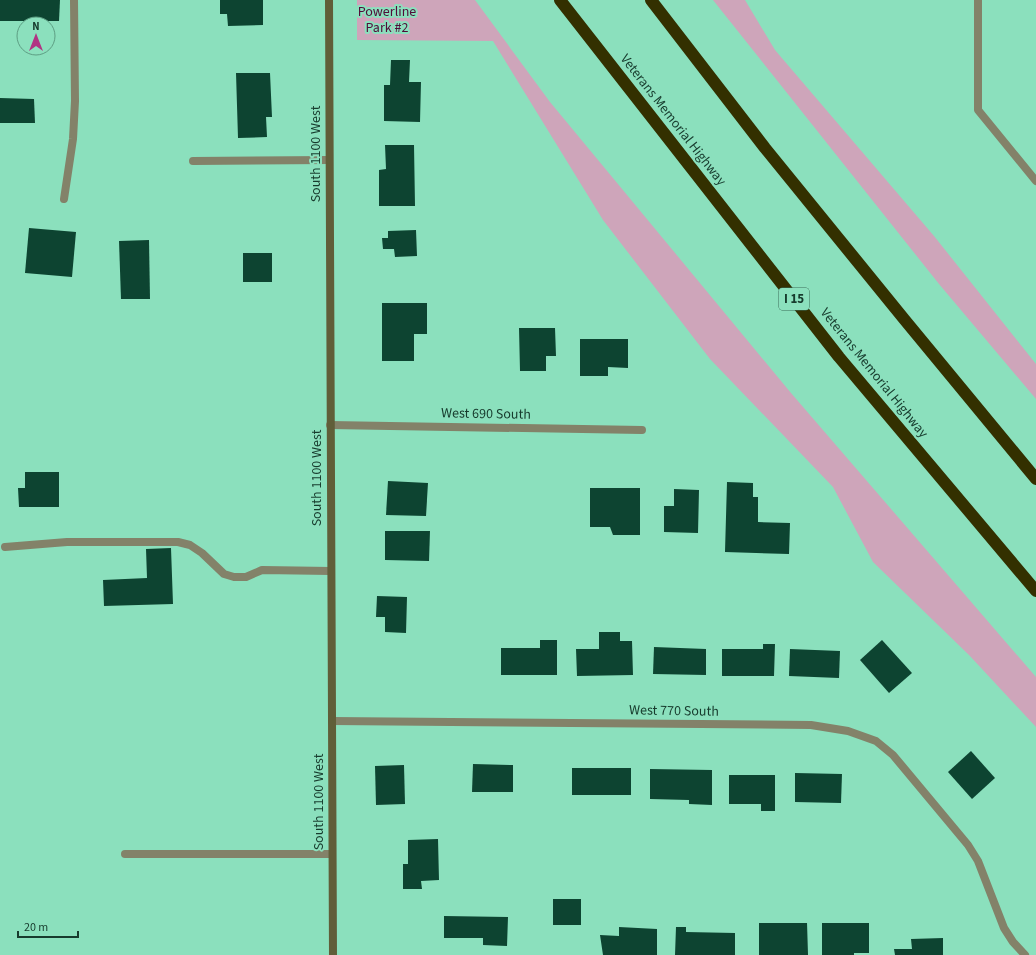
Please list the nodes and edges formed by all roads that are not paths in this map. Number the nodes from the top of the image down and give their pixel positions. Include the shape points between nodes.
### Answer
1 (74, 0) edge
2 (329, 0) edge
3 (560, 0) edge
4 (651, 0) edge
5 (978, 0) edge
6 (329, 160) junction
7 (193, 161) dead end
8 (1036, 181) edge
9 (64, 199) dead end
10 (330, 425) junction
11 (642, 430) dead end
12 (1036, 479) edge
13 (5, 547) dead end
14 (331, 570) junction
15 (1036, 591) edge
16 (332, 721) junction
17 (125, 854) dead end
18 (332, 854) junction
19 (333, 955) edge
20 (1025, 955) edge

1 - 9 street via 73,139
2 - 6 street, South 1100 West
3 - 15 highway, Veterans Memorial Highway / I 15 via 839,357
4 - 12 highway via 765,148
5 - 8 street via 978,110
6 - 7 street
6 - 10 street, South 1100 West
10 - 11 street, West 690 South
10 - 14 street, South 1100 West
13 - 14 street via 67,542 178,542 190,545 224,574 234,577 262,570
14 - 16 street, South 1100 West
16 - 18 street, South 1100 West
16 - 20 street, West 770 South via 812,725 848,731 876,741 893,756 968,845 978,861 1004,928
17 - 18 street
18 - 19 street, South 1100 West

